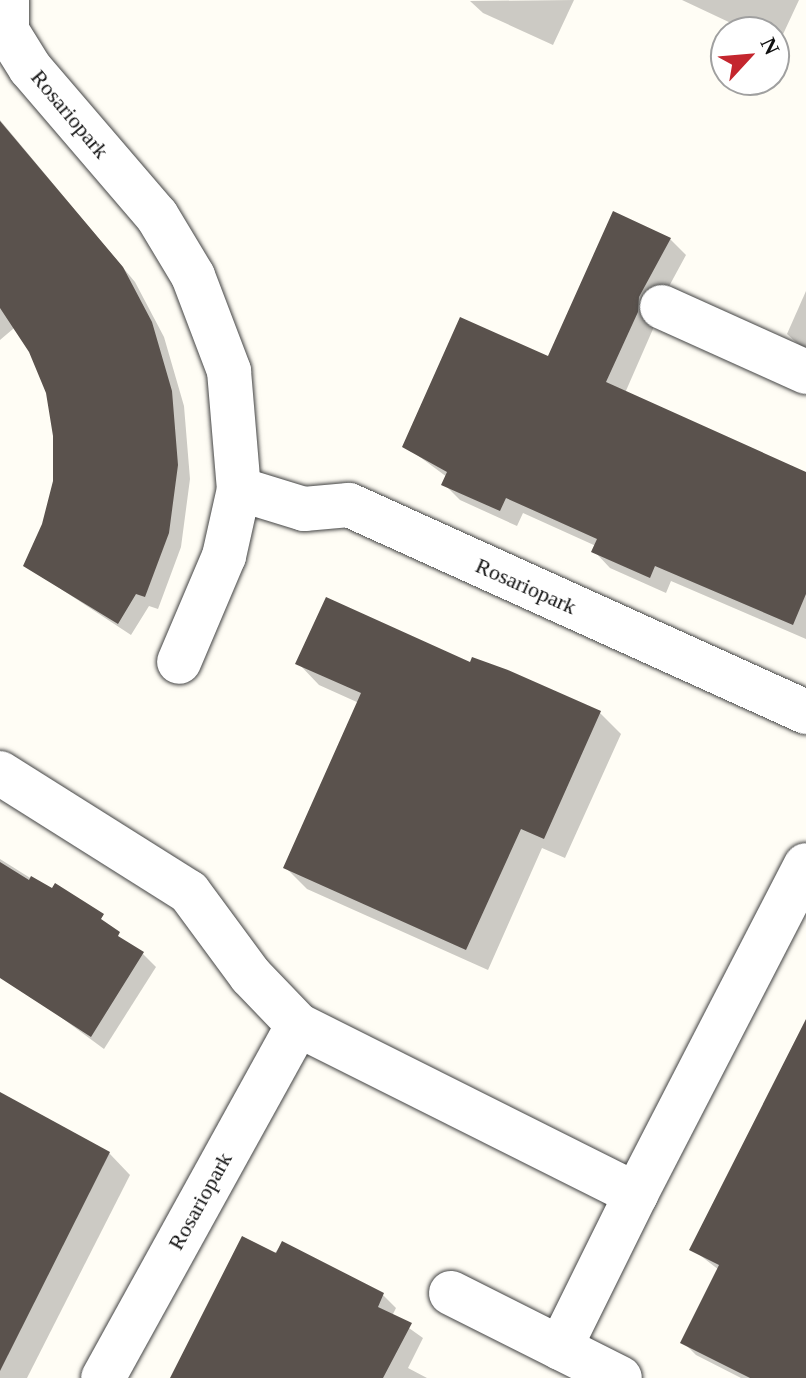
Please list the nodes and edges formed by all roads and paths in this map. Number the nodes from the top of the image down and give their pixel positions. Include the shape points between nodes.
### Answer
1 (7, 0) edge
2 (662, 307) dead end
3 (806, 372) edge
4 (239, 489) junction
5 (179, 662) dead end
6 (806, 712) edge
7 (0, 773) edge
8 (806, 865) edge
9 (298, 1025) junction
10 (636, 1194) junction
11 (451, 1293) dead end
12 (560, 1348) junction
13 (103, 1378) edge
14 (620, 1378) edge

1 - 4 street, Rosariopark via 7,31 30,68 157,216 212,316 229,371
2 - 3 street
4 - 5 street, Rosariopark via 224,556
4 - 6 street, Rosariopark via 304,509 349,505
7 - 9 street via 189,892 251,976
8 - 10 street
9 - 10 street
9 - 13 street, Rosariopark
10 - 12 street
11 - 12 street
12 - 14 street

